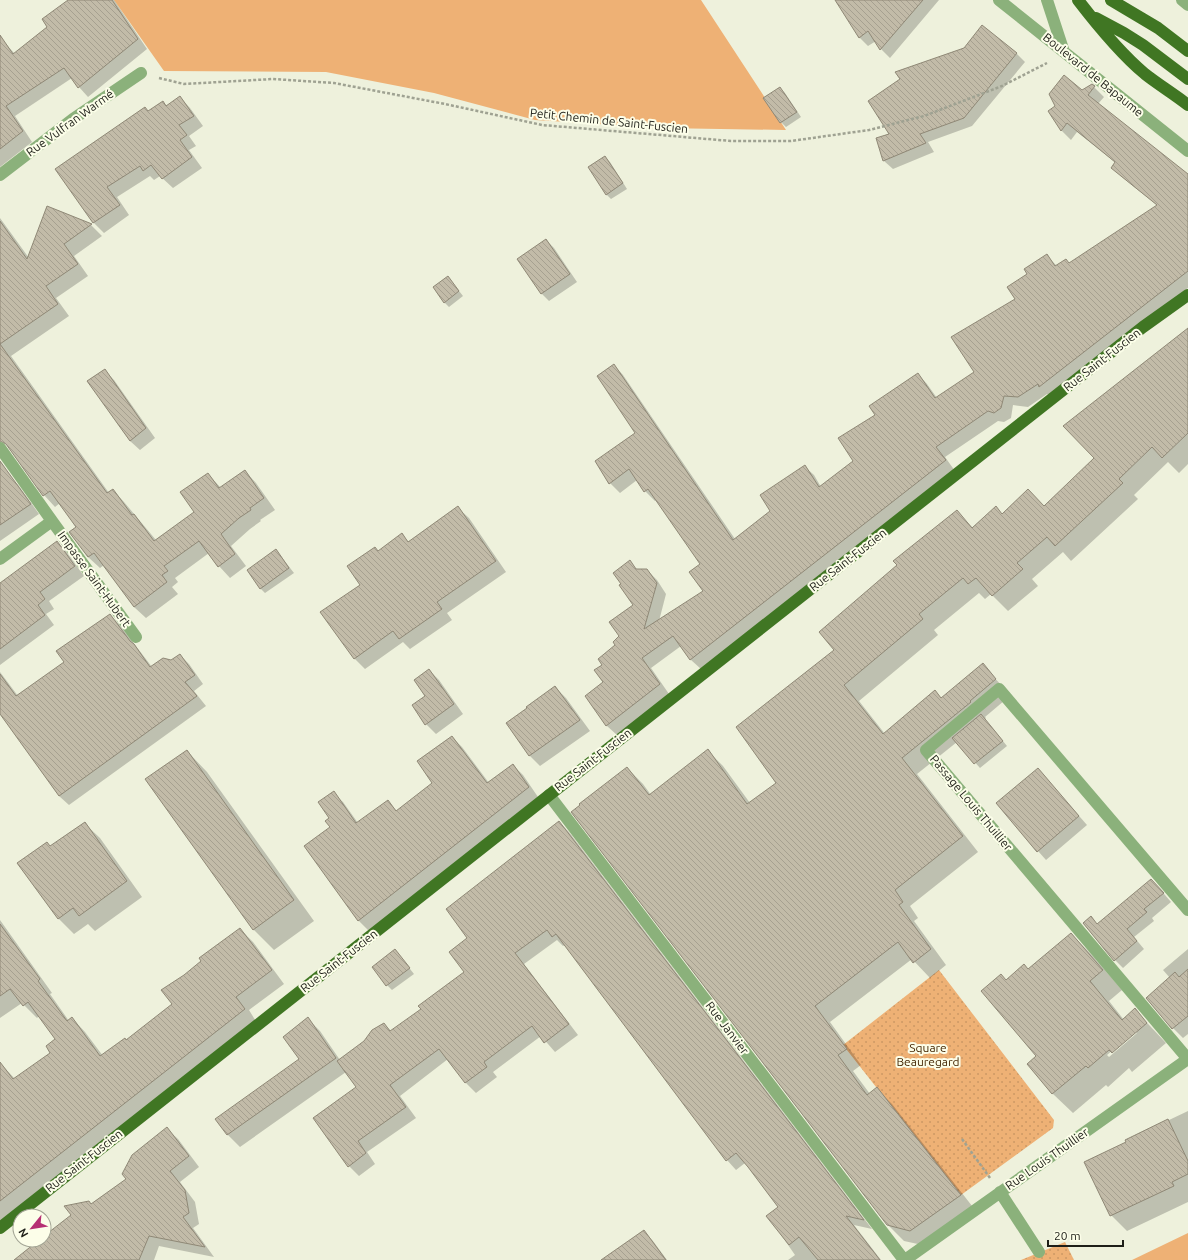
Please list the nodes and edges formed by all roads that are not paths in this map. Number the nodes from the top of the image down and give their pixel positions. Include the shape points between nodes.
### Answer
1 (999, 0) edge
2 (1047, 0) edge
3 (1078, 0) edge
4 (1111, 0) edge
5 (1182, 0) edge
6 (1188, 5) edge
7 (1089, 15) junction
8 (1188, 51) edge
9 (1065, 54) junction
10 (141, 73) road end
11 (1188, 79) edge
12 (1188, 105) edge
13 (1188, 151) edge
14 (0, 175) edge
15 (1188, 295) edge
16 (0, 448) edge
17 (52, 521) junction
18 (0, 559) edge
19 (136, 637) dead end
20 (549, 795) junction
21 (1188, 910) edge
22 (1188, 1059) edge
23 (1000, 1192) junction
24 (0, 1228) edge
25 (1039, 1252) dead end
26 (905, 1260) edge

1 - 9 street, Boulevard de Bapaume
2 - 9 street
3 - 7 main road
4 - 8 main road via 1158,28
5 - 6 street
7 - 11 main road via 1124,33
7 - 12 main road via 1145,73
9 - 13 street, Boulevard de Bapaume
10 - 14 street, Rue Vulfran Warmé via 72,119
15 - 20 main road, Rue Saint-Fuscien via 1143,327
16 - 17 street, Impasse Saint-Hubert
17 - 18 street
17 - 19 street, Impasse Saint-Hubert
20 - 24 main road, Rue Saint-Fuscien
20 - 26 street, Rue Janvier
21 - 22 street, Passage Louis Thuillier via 999,689 926,750
22 - 23 street, Rue Louis Thuillier
23 - 25 street
23 - 26 street, Rue Louis Thuillier

